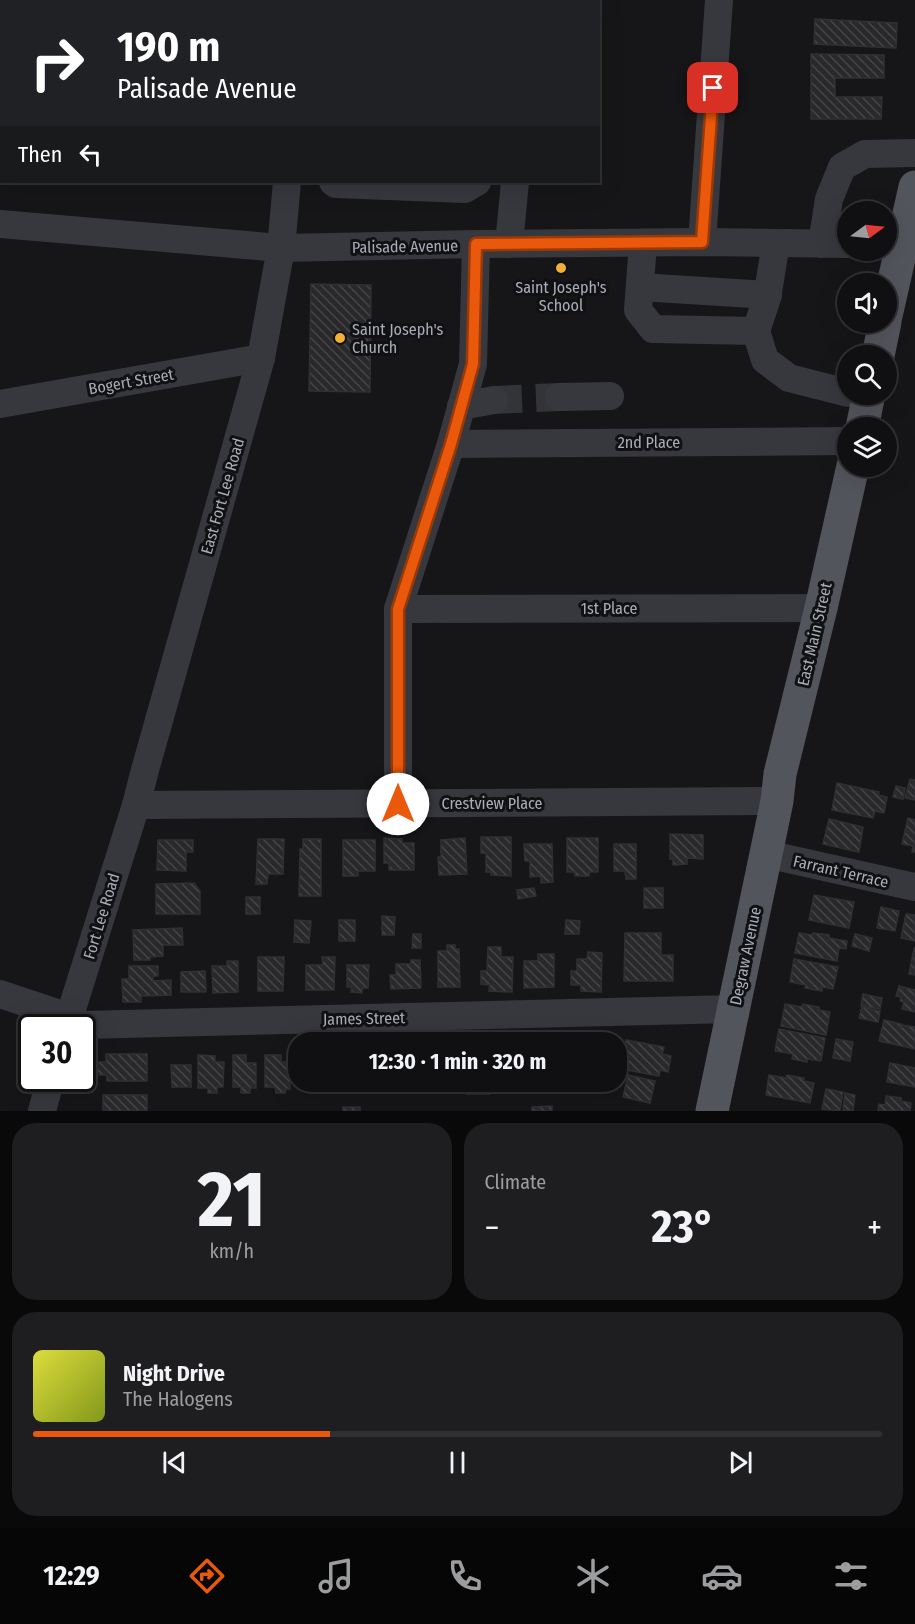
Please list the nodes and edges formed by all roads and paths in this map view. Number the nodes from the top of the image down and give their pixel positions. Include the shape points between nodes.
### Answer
1 (719, 0) edge
2 (915, 153) edge
3 (287, 183) edge
4 (334, 183) edge
5 (475, 183) edge
6 (515, 183) edge
7 (915, 187) edge
8 (0, 224) edge
9 (702, 242) junction
10 (643, 243) junction
11 (776, 243) junction
12 (476, 244) junction
13 (509, 244) junction
14 (835, 244) edge
15 (901, 244) edge
16 (281, 248) junction
17 (895, 273) edge
18 (640, 287) junction
19 (768, 296) junction
20 (756, 331) junction
21 (261, 358) junction
22 (837, 394) edge
23 (610, 396) dead end
24 (559, 397) tunnel mouth
25 (494, 400) tunnel mouth
26 (0, 404) edge
27 (461, 406) junction
28 (837, 441) edge
29 (451, 444) junction
30 (851, 477) edge
31 (821, 608) junction
32 (398, 609) junction
33 (777, 801) junction
34 (398, 804) junction
35 (136, 805) junction
36 (766, 854) junction
37 (915, 888) edge
38 (0, 994) edge
39 (733, 1010) junction
40 (49, 1014) edge
41 (71, 1014) edge
42 (96, 1025) edge
43 (47, 1092) edge
44 (42, 1111) edge
45 (712, 1111) edge

1 - 9 street
2 - 14 street via 865,154 842,167 829,199
3 - 16 street, East Fort Lee Road
4 - 5 street via 465,189
6 - 13 street
7 - 15 main road
8 - 16 street, Palisade Avenue
9 - 10 street, Palisade Avenue
9 - 11 street, Palisade Avenue
10 - 13 street, Palisade Avenue
10 - 18 street
11 - 14 street, Palisade Avenue
11 - 19 street
12 - 13 street, Palisade Avenue
12 - 16 street, Palisade Avenue
12 - 27 street via 473,364
15 - 17 main road
16 - 21 street, East Fort Lee Road
18 - 19 street
18 - 20 street via 638,310 653,329
19 - 20 street
20 - 22 street via 765,360 789,378
21 - 26 street, Bogert Street
21 - 35 street, East Fort Lee Road
23 - 24 street
25 - 27 street
27 - 29 street
28 - 29 street, 2nd Place
29 - 32 street
30 - 31 main road, East Main Street
31 - 32 street, 1st Place
31 - 33 main road, East Main Street via 780,774
32 - 34 street
33 - 34 street, Crestview Place
33 - 36 main road, Degraw Avenue
34 - 35 street, Crestview Place
35 - 41 street, Fort Lee Road
36 - 37 street, Farrant Terrace
36 - 39 main road, Degraw Avenue
38 - 40 street, James Street
39 - 42 street, James Street
39 - 45 main road, Degraw Avenue
43 - 44 street

